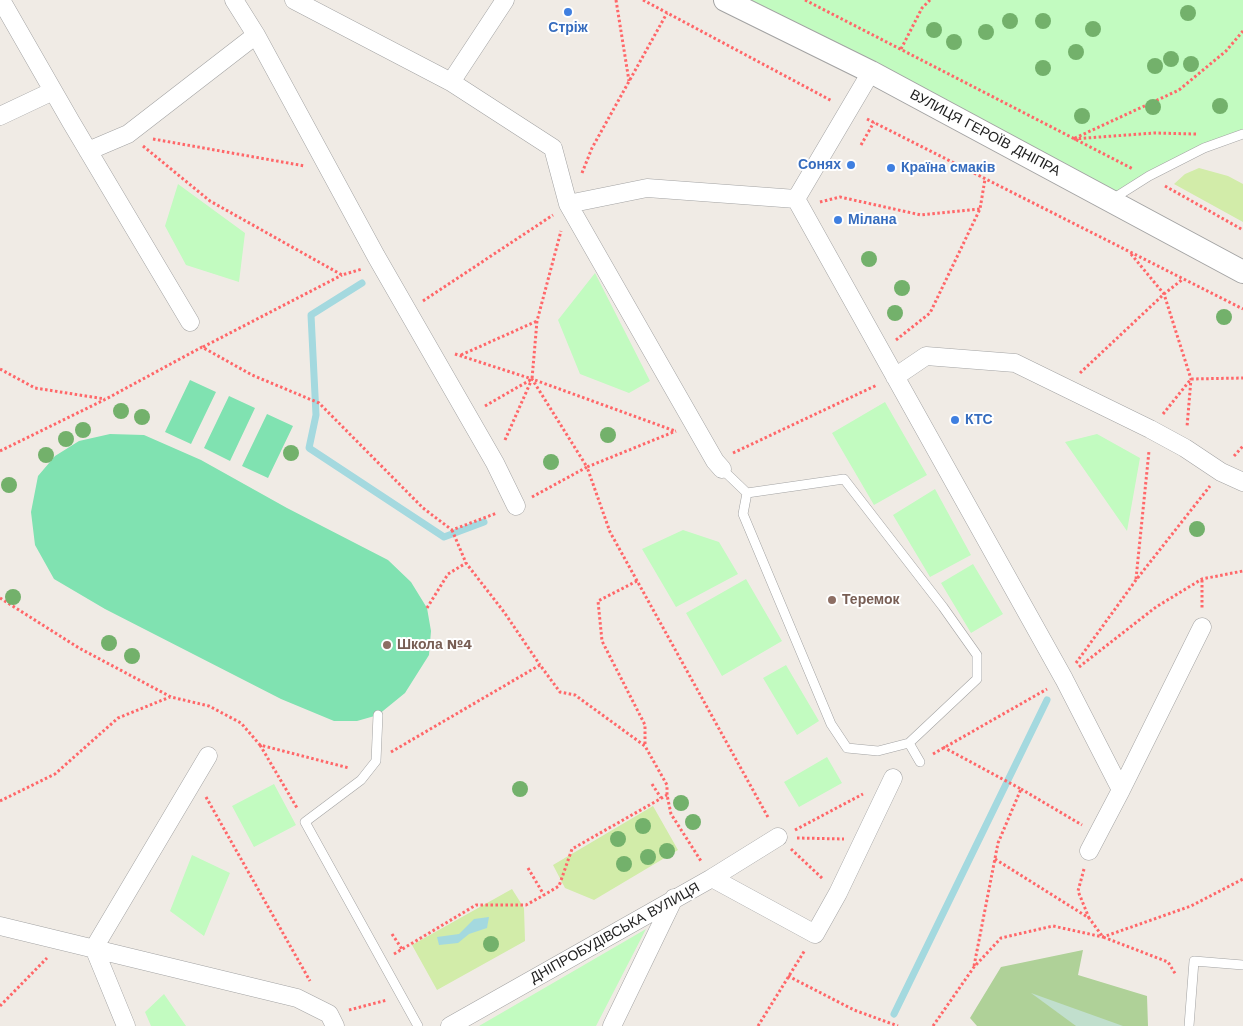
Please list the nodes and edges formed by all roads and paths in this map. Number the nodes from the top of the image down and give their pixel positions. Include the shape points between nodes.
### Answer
1 (1, 0) edge
2 (234, 0) edge
3 (294, 0) edge
4 (505, 0) edge
5 (616, 0) edge
6 (643, 0) edge
7 (725, 0) edge
8 (805, 0) edge
9 (930, 0) edge
10 (667, 13) junction
11 (1243, 31) edge
12 (256, 35) junction
13 (901, 49) junction
14 (871, 72) junction
15 (629, 81) junction
16 (451, 82) junction
17 (53, 91) junction
18 (849, 110) junction
19 (0, 116) edge
20 (874, 122) junction
21 (128, 134) junction
22 (1198, 134) dead end
23 (1243, 134) edge
24 (1073, 139) junction
25 (861, 145) dead end
26 (592, 148) dead end
27 (88, 151) junction
28 (330, 170) junction
29 (1149, 176) junction
30 (985, 179) junction
31 (1111, 200) junction
32 (797, 203) junction
33 (568, 204) junction
34 (980, 209) junction
35 (1243, 230) edge
36 (1129, 252) junction
37 (380, 263) junction
38 (1243, 272) edge
39 (342, 275) junction
40 (1183, 279) junction
41 (1164, 294) junction
42 (1243, 309) edge
43 (408, 311) junction
44 (537, 321) junction
45 (190, 322) dead end
46 (426, 343) junction
47 (202, 348) junction
48 (881, 351) junction
49 (460, 356) junction
50 (0, 369) edge
51 (895, 376) junction
52 (1243, 378) edge
53 (532, 379) junction
54 (1191, 379) junction
55 (1064, 388) junction
56 (106, 399) junction
57 (468, 416) junction
58 (1150, 429) junction
59 (675, 431) dead end
60 (1243, 446) edge
61 (1185, 448) junction
62 (0, 451) edge
63 (495, 463) junction
64 (722, 469) joint
65 (1221, 472) junction
66 (1243, 482) edge
67 (747, 493) junction
68 (516, 506) junction
69 (452, 530) junction
70 (466, 562) junction
71 (1243, 571) edge
72 (1136, 580) junction
73 (1202, 580) junction
74 (637, 581) junction
75 (427, 608) dead end
76 (1202, 626) joint
77 (540, 665) dead end
78 (1064, 679) junction
79 (171, 697) dead end
80 (378, 715) dead end
81 (909, 743) junction
82 (260, 745) dead end
83 (645, 746) dead end
84 (944, 747) dead end
85 (208, 756) dead end
86 (920, 762) dead end
87 (195, 777) junction
88 (893, 778) dead end
89 (652, 784) dead end
90 (1022, 789) junction
91 (1120, 790) junction
92 (667, 796) dead end
93 (661, 798) junction
94 (0, 801) edge
95 (305, 822) junction
96 (1098, 834) junction
97 (778, 837) junction
98 (864, 840) junction
99 (1089, 852) joint
100 (995, 860) junction
101 (528, 868) dead end
102 (712, 878) junction
103 (1243, 879) edge
104 (838, 893) junction
105 (544, 895) junction
106 (674, 898) junction
107 (1089, 918) junction
108 (0, 926) edge
109 (392, 934) dead end
110 (815, 934) junction
111 (1104, 937) junction
112 (63, 941) junction
113 (94, 948) junction
114 (402, 949) junction
115 (383, 960) junction
116 (1243, 965) edge
117 (974, 967) junction
118 (788, 976) junction
119 (403, 996) junction
120 (1191, 999) junction
121 (0, 1006) edge
122 (332, 1020) edge
123 (126, 1026) edge
124 (418, 1026) edge
125 (450, 1026) edge
126 (612, 1026) edge
127 (758, 1026) edge
128 (898, 1026) edge
129 (933, 1026) edge
130 (1189, 1026) edge

1 - 17 street
2 - 12 street
3 - 16 street
4 - 16 street
5 - 15 path
6 - 10 path
7 - 14 street, ВУЛИЦЯ ГЕРОЇВ ДНІПРА
8 - 13 path
9 - 13 path via 922,8
10 - 15 path
10 - 18 path
11 - 24 path via 1226,51 1179,90
12 - 21 street
12 - 28 street
13 - 24 path
14 - 18 street
14 - 31 street, ВУЛИЦЯ ГЕРОЇВ ДНІПРА
15 - 26 path
16 - 33 street via 553,148
17 - 19 street
17 - 27 street
18 - 20 path
18 - 32 street
20 - 25 path
20 - 30 path
21 - 27 street
21 - 28 path
21 - 39 path via 210,201
22 - 24 path via 1154,133
23 - 29 lane via 1204,148
24 - 29 path
27 - 45 street
28 - 37 street
29 - 31 lane
29 - 35 path
30 - 34 path
30 - 36 path
31 - 38 street, ВУЛИЦЯ ГЕРОЇВ ДНІПРА
32 - 33 street via 647,188
32 - 34 path via 840,197 921,215
32 - 48 street
33 - 43 path
33 - 44 path
33 - 64 street
34 - 48 path via 930,313
36 - 40 path
36 - 41 path
37 - 39 path
37 - 43 street
39 - 47 path
40 - 41 path
40 - 42 path
41 - 54 path
41 - 55 path
43 - 46 street
44 - 49 path
44 - 53 path
46 - 49 path
46 - 57 street
47 - 56 path
47 - 69 path via 319,403 422,508
48 - 51 street
49 - 53 path
50 - 56 path via 35,388
51 - 55 street via 926,356 1015,363
51 - 78 street
52 - 54 path
53 - 57 path
53 - 59 path
53 - 63 path
54 - 58 path
54 - 61 path
55 - 58 street
56 - 62 path
57 - 63 street
58 - 61 street
58 - 72 path
60 - 65 path
61 - 65 street
63 - 68 street
64 - 67 lane
65 - 66 street
65 - 72 path
67 - 81 lane via 743,514 831,724 847,748 878,751
67 - 81 lane via 844,479 977,655 977,679
68 - 69 path
68 - 74 path via 587,467 610,532
69 - 70 path
70 - 75 path via 448,574
70 - 77 path
71 - 73 path
72 - 78 path
73 - 76 path
73 - 78 path via 1156,607
74 - 83 path via 598,601 602,641 645,725
74 - 97 path
76 - 91 street
78 - 91 street
79 - 94 path via 118,718 55,774
80 - 95 lane via 376,761 361,780
81 - 86 lane
82 - 95 path
84 - 90 path
85 - 87 street
87 - 113 street
87 - 122 path
88 - 98 street
89 - 93 path
90 - 96 path
90 - 100 path via 998,843
91 - 96 street
92 - 93 path
93 - 105 path via 572,848 559,886
95 - 115 lane
96 - 99 street
97 - 98 path
97 - 102 street, ДНІПРОБУДІВСЬКА ВУЛИЦЯ
97 - 104 path
98 - 104 street
99 - 107 path via 1078,891
100 - 107 path
100 - 117 path
101 - 105 path
102 - 106 street, ДНІПРОБУДІВСЬКА ВУЛИЦЯ
102 - 110 street
103 - 111 path via 1192,906
104 - 110 street
105 - 114 path via 526,905 476,905
106 - 125 street, ДНІПРОБУДІВСЬКА ВУЛИЦЯ
106 - 126 street
107 - 111 path
108 - 112 street
109 - 114 path
110 - 118 path
111 - 117 path via 1053,926 1002,938
111 - 120 path via 1168,962
112 - 113 street
112 - 121 path
113 - 122 street via 297,998
113 - 123 street
114 - 115 path
115 - 119 lane
116 - 120 lane via 1194,961
117 - 129 path
118 - 127 path
118 - 128 path via 854,1010
119 - 122 path
119 - 124 lane
120 - 130 lane

